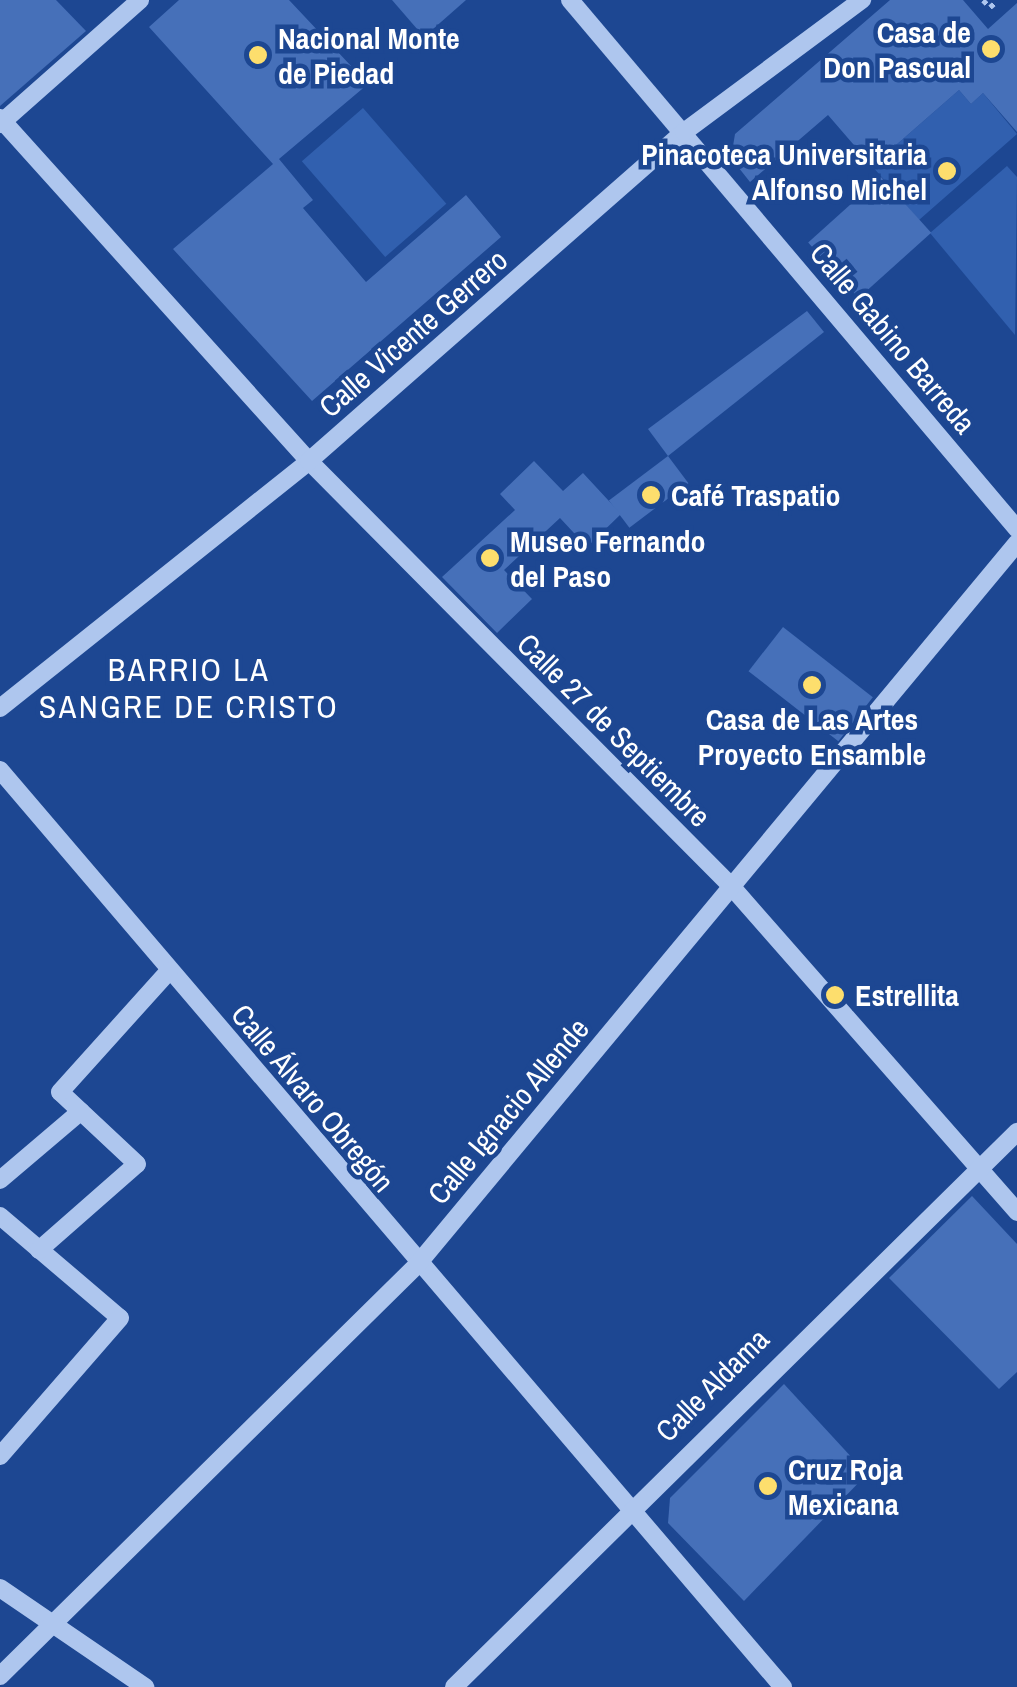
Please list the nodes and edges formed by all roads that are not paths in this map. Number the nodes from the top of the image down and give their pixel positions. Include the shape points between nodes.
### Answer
1 (140, 0) edge
2 (570, 0) edge
3 (862, 0) edge
4 (1, 121) edge
5 (684, 132) junction
6 (309, 461) junction
7 (1017, 529) edge
8 (1017, 543) edge
9 (0, 708) edge
10 (0, 770) edge
11 (731, 886) junction
12 (169, 970) junction
13 (81, 1112) junction
14 (1017, 1132) edge
15 (974, 1166) junction
16 (0, 1180) edge
17 (1017, 1212) edge
18 (0, 1216) edge
19 (39, 1250) junction
20 (418, 1265) junction
21 (0, 1456) edge
22 (628, 1506) junction
23 (0, 1588) edge
24 (53, 1624) junction
25 (0, 1676) edge
26 (145, 1687) edge
27 (454, 1687) edge
28 (783, 1687) edge

1 - 4 street
2 - 5 street, Calle Gabino Barreda
3 - 5 street, Calle Vicente Gerrero
4 - 6 street, Calle 27 de Septiembre
5 - 6 street, Calle Vicente Gerrero
5 - 7 street, Calle Gabino Barreda
6 - 9 street, Calle Vicente Gerrero
6 - 11 street, Calle 27 de Septiembre
8 - 11 street, Calle Ignacio Allende
10 - 12 street, Calle Álvaro Obregón
11 - 15 street, Calle 27 de Septiembre
11 - 20 street, Calle Ignacio Allende
12 - 13 street via 60,1092
12 - 20 street, Calle Álvaro Obregón
13 - 16 street
13 - 19 street via 137,1164
14 - 15 street, Calle Aldama
15 - 17 street, Calle 27 de Septiembre
15 - 22 street, Calle Aldama
18 - 19 street
19 - 21 street via 120,1318
20 - 22 street, Calle Álvaro Obregón
20 - 24 street, Calle Ignacio Allende
22 - 27 street, Calle Aldama
22 - 28 street, Calle Álvaro Obregón
23 - 24 street
24 - 25 street, Calle Ignacio Allende
24 - 26 street

